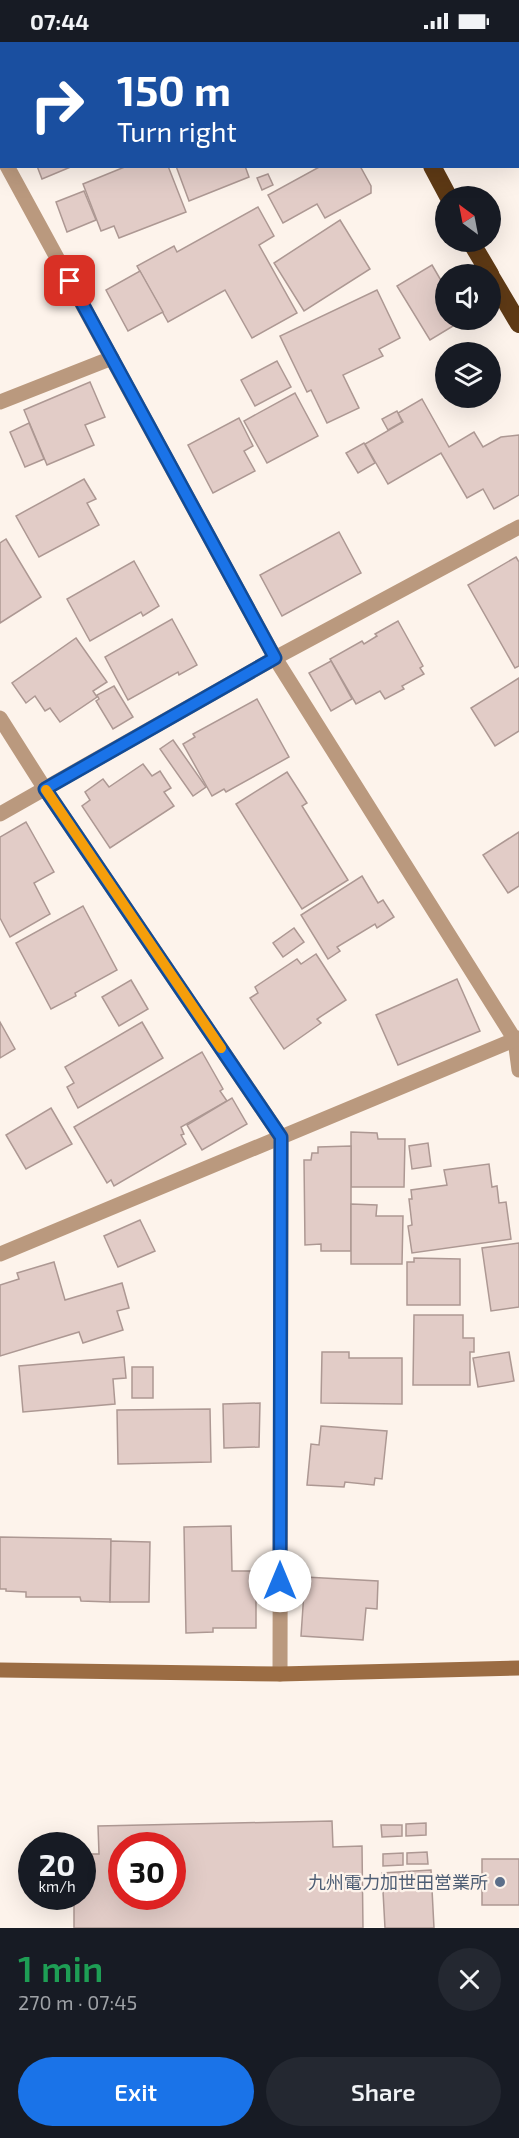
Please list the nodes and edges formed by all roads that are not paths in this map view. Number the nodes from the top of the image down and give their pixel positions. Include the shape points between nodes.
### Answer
1 (8, 168) edge
2 (433, 168) edge
3 (442, 186) edge
4 (501, 294) edge
5 (519, 324) edge
6 (112, 358) junction
7 (0, 402) edge
8 (519, 527) edge
9 (275, 658) junction
10 (0, 718) edge
11 (45, 789) junction
12 (0, 814) edge
13 (517, 1039) edge
14 (519, 1070) edge
15 (281, 1137) junction
16 (0, 1254) edge
17 (519, 1668) edge
18 (0, 1670) edge
19 (280, 1674) junction

1 - 6 street
2 - 3 highway
4 - 5 highway
6 - 7 street
6 - 9 street
8 - 9 street
9 - 11 street
9 - 13 street
10 - 11 street
11 - 12 street
11 - 15 street
13 - 14 street
13 - 15 street
15 - 16 street
15 - 19 street
17 - 19 street
18 - 19 street

